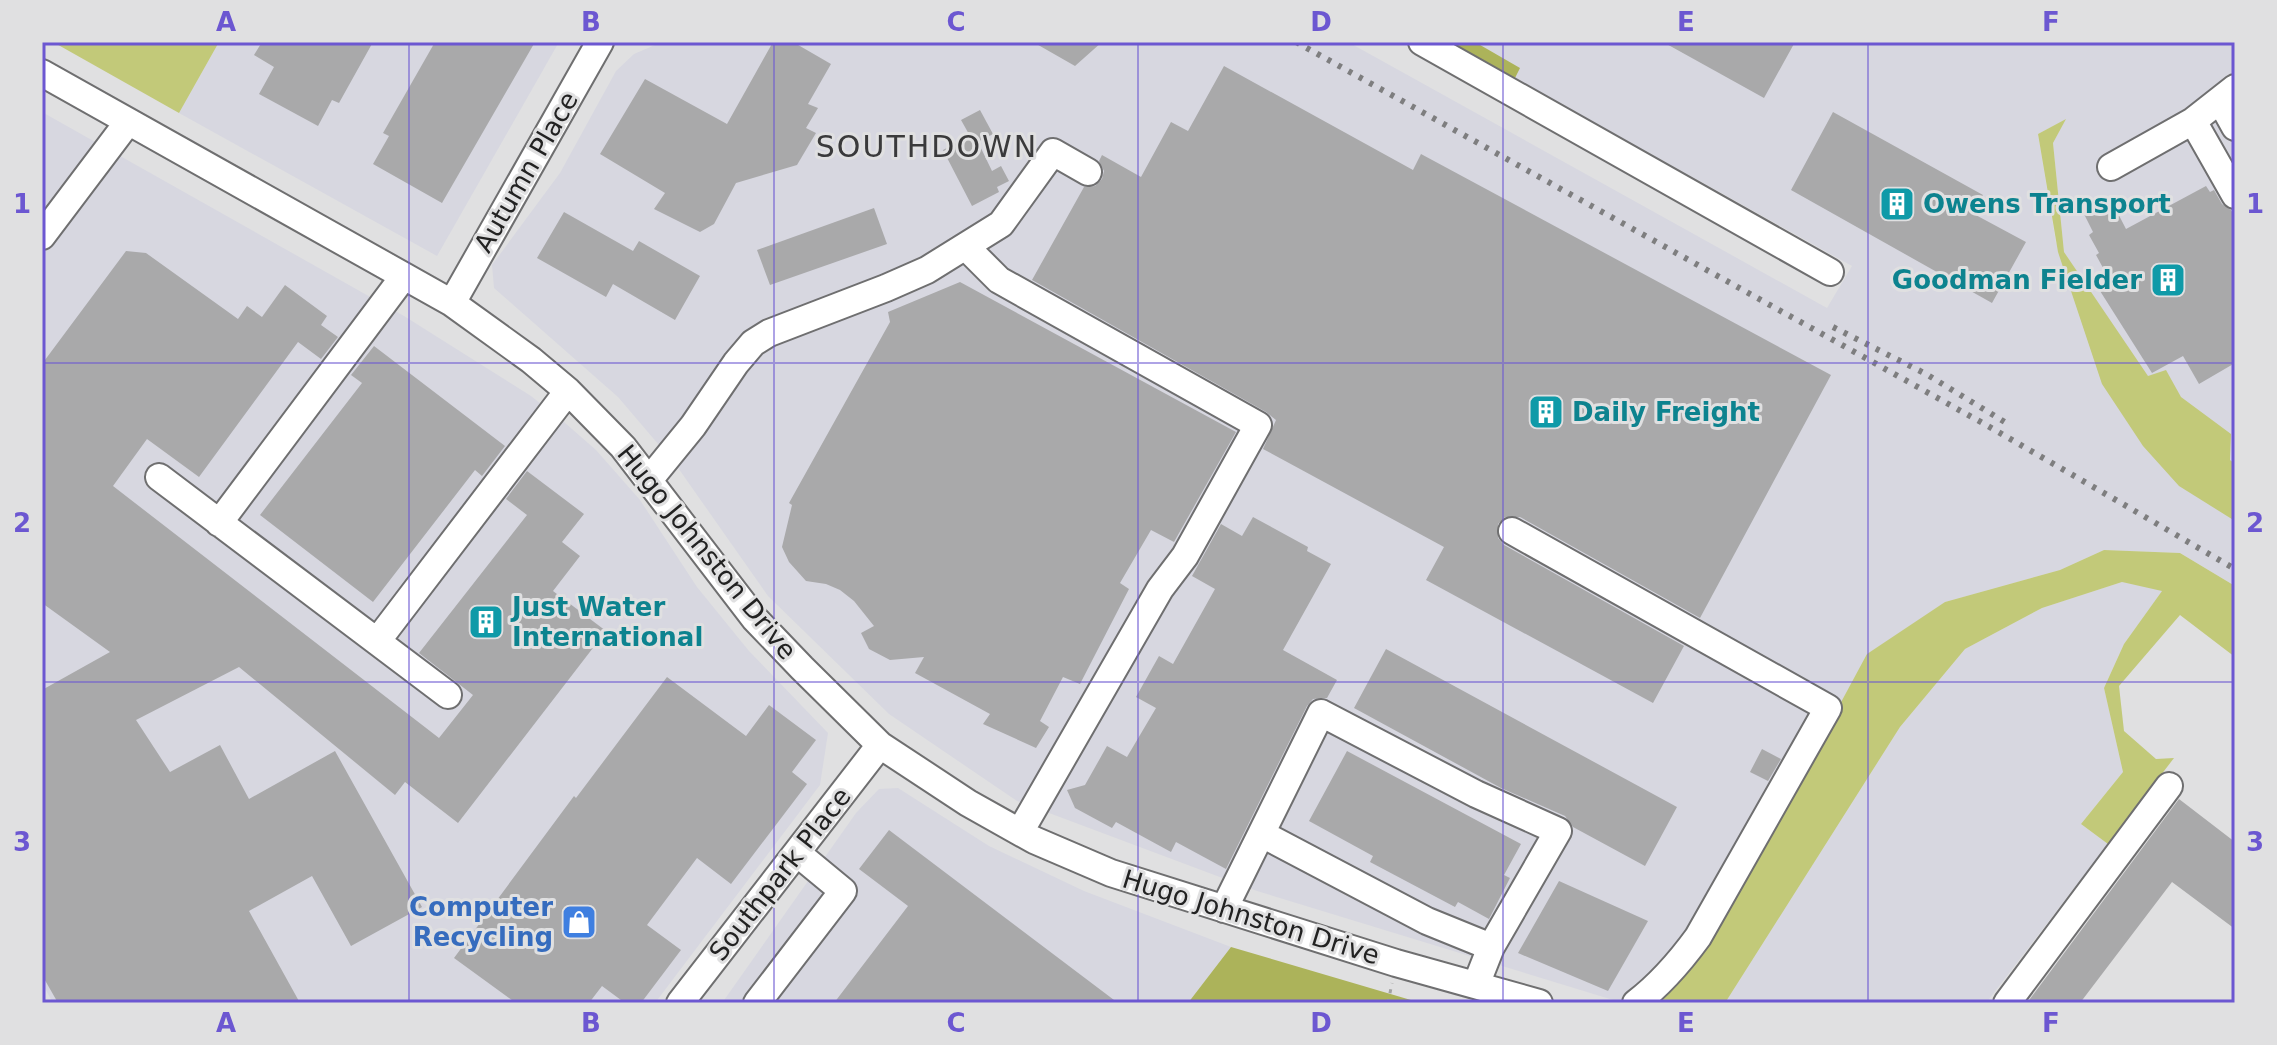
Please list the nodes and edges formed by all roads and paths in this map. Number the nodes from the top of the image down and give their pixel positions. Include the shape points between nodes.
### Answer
1 (600, 42) edge
2 (1422, 42) edge
3 (42, 73) edge
4 (2228, 94) edge
5 (2193, 121) junction
6 (128, 122) junction
7 (2235, 127) edge
8 (2111, 167) dead end
9 (1088, 172) dead end
10 (2235, 195) edge
11 (42, 236) edge
12 (966, 247) junction
13 (1830, 272) dead end
14 (404, 276) junction
15 (452, 303) junction
16 (568, 391) junction
17 (159, 477) dead end
18 (649, 480) junction
19 (219, 523) junction
20 (1512, 531) dead end
21 (378, 640) junction
22 (448, 695) dead end
23 (880, 745) junction
24 (2169, 786) dead end
25 (1020, 832) junction
26 (1262, 834) junction
27 (797, 853) junction
28 (1224, 909) junction
29 (1491, 947) junction
30 (1476, 985) junction
31 (1390, 994) dead end
32 (680, 1003) edge
33 (757, 1003) edge
34 (1388, 1003) edge
35 (1539, 1003) edge
36 (1636, 1003) edge
37 (2007, 1003) edge

1 - 15 street, Autumn Place
2 - 13 street
3 - 6 street, Hugo Johnston Drive
4 - 5 street
4 - 7 street
5 - 8 street
5 - 10 street
6 - 11 street
6 - 14 street, Hugo Johnston Drive
9 - 12 street via 1053,152 1001,224
12 - 18 street via 927,270 753,343
12 - 25 street via 999,280 1258,425
14 - 15 street, Hugo Johnston Drive
14 - 19 street
15 - 16 street, Hugo Johnston Drive
16 - 18 street, Hugo Johnston Drive
16 - 21 street
17 - 19 street
18 - 23 street, Hugo Johnston Drive via 755,619
19 - 21 street
20 - 36 street via 1828,708 1698,937
21 - 22 street
23 - 25 street, Hugo Johnston Drive
23 - 27 street, Southpark Place
24 - 37 street
25 - 28 street, Hugo Johnston Drive via 1111,873
26 - 28 street
26 - 29 street via 1427,921
26 - 29 street via 1321,713 1363,733 1558,831
27 - 32 street, Southpark Place
27 - 33 street via 843,891
28 - 30 street, Hugo Johnston Drive
29 - 30 street
30 - 35 street, Hugo Johnston Drive
31 - 34 path

